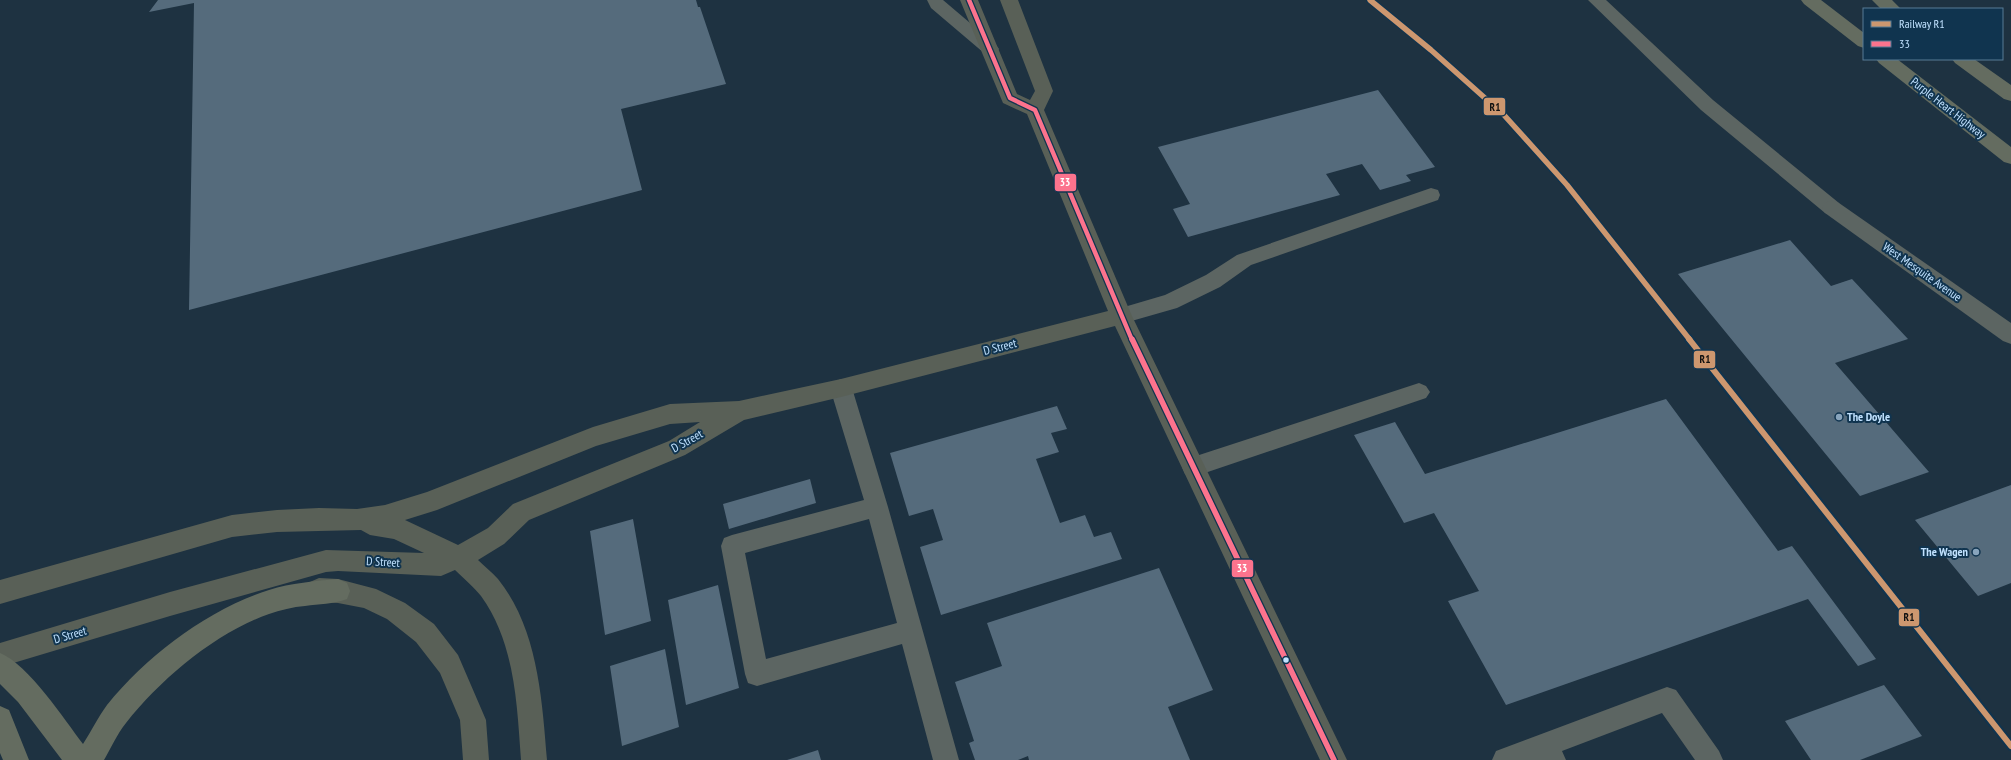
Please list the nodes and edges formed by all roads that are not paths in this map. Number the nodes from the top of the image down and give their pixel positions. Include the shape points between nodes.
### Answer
1 (935, 0) edge
2 (969, 0) edge
3 (1009, 0) edge
4 (1596, 0) edge
5 (1810, 0) edge
6 (1881, 0) edge
7 (1891, 8) edge
8 (1863, 41) edge
9 (990, 49) junction
10 (1886, 60) edge
11 (1962, 60) edge
12 (2011, 94) edge
13 (1035, 110) junction
14 (2011, 157) edge
15 (1431, 195) dead end
16 (1832, 208) joint
17 (1121, 316) junction
18 (2011, 336) edge
19 (841, 388) junction
20 (1420, 392) dead end
21 (739, 411) junction
22 (1193, 467) junction
23 (877, 507) junction
24 (347, 520) junction
25 (458, 558) junction
26 (0, 592) edge
27 (338, 592) junction
28 (198, 596) junction
29 (911, 630) junction
30 (0, 655) edge
31 (0, 666) edge
32 (0, 719) edge
33 (1548, 752) edge
34 (16, 760) edge
35 (79, 760) edge
36 (89, 760) edge
37 (476, 760) edge
38 (534, 760) edge
39 (946, 760) edge
40 (1334, 760) edge
41 (1505, 760) edge
42 (1710, 760) edge

1 - 9 lane
2 - 9 main road
3 - 13 main road via 1044,91
4 - 16 lane via 1707,104
5 - 8 highway
6 - 7 highway
9 - 13 main road via 1010,98
10 - 14 highway, Purple Heart Highway
11 - 12 highway
13 - 17 main road
15 - 17 lane via 1244,260 1213,281 1170,302
16 - 18 street, West Mesquite Avenue
17 - 19 main road, D Street
17 - 22 main road
19 - 21 main road, D Street
19 - 23 lane
20 - 22 lane
21 - 24 main road, D Street via 670,414 593,437 400,512
21 - 25 main road, D Street via 677,448 521,512 496,536
22 - 40 main road
23 - 29 lane
23 - 29 lane via 732,546 757,674
24 - 25 main road via 397,528
24 - 26 main road, D Street via 277,521 232,526
25 - 28 main road, D Street via 441,565 326,561
25 - 38 main road via 489,587 510,622 520,650 526,680
27 - 28 main road via 261,588
27 - 36 highway via 303,594 268,602 235,616 202,636 156,672 116,714
27 - 37 main road via 367,597 396,611 425,633 449,664 473,720
28 - 30 main road, D Street
29 - 39 lane
31 - 35 highway via 27,693
32 - 34 highway
33 - 41 lane
33 - 42 lane via 1667,699

